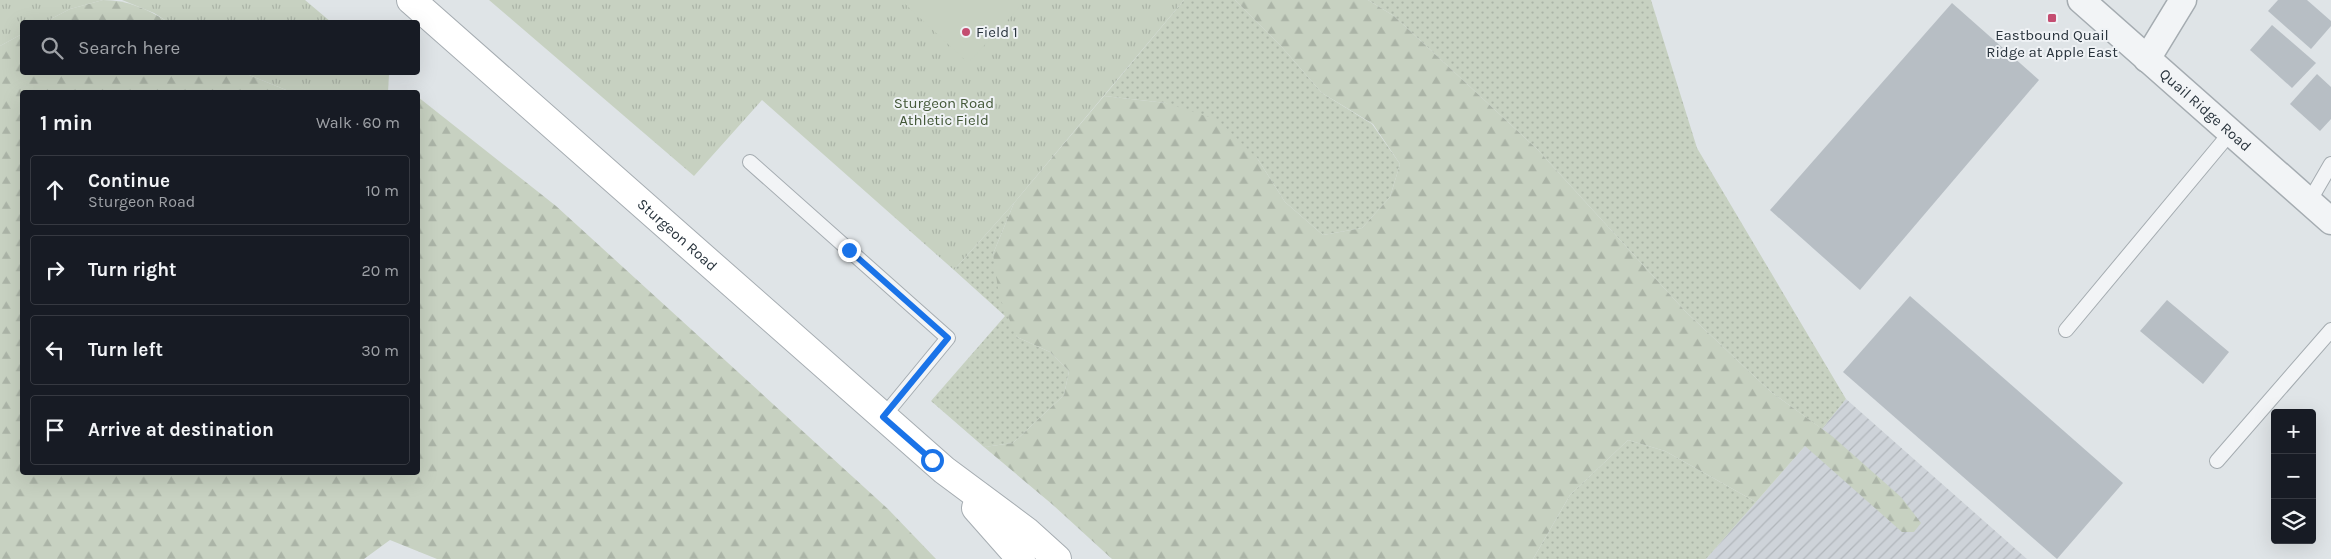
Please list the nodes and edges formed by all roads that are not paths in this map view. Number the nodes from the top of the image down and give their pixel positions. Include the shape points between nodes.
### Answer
1 (411, 0) edge
2 (2081, 0) edge
3 (2183, 0) edge
4 (2147, 59) junction
5 (2231, 132) junction
6 (750, 162) dead end
7 (2331, 164) edge
8 (2309, 202) junction
9 (2331, 221) edge
10 (2066, 330) dead end
11 (2331, 330) edge
12 (883, 417) junction
13 (2217, 461) dead end
14 (944, 470) junction
15 (1021, 559) edge
16 (1057, 559) edge

1 - 12 main road, Sturgeon Road
2 - 4 street, Quail Ridge Road
3 - 4 street
4 - 5 street, Quail Ridge Road
5 - 8 street, Quail Ridge Road
5 - 10 lane
6 - 12 lane via 948,338
7 - 8 lane
8 - 9 street, Quail Ridge Road
11 - 13 lane
12 - 14 main road, Sturgeon Road
14 - 15 main road, Sturgeon Road
14 - 16 main road, Sturgeon Road via 1026,531

